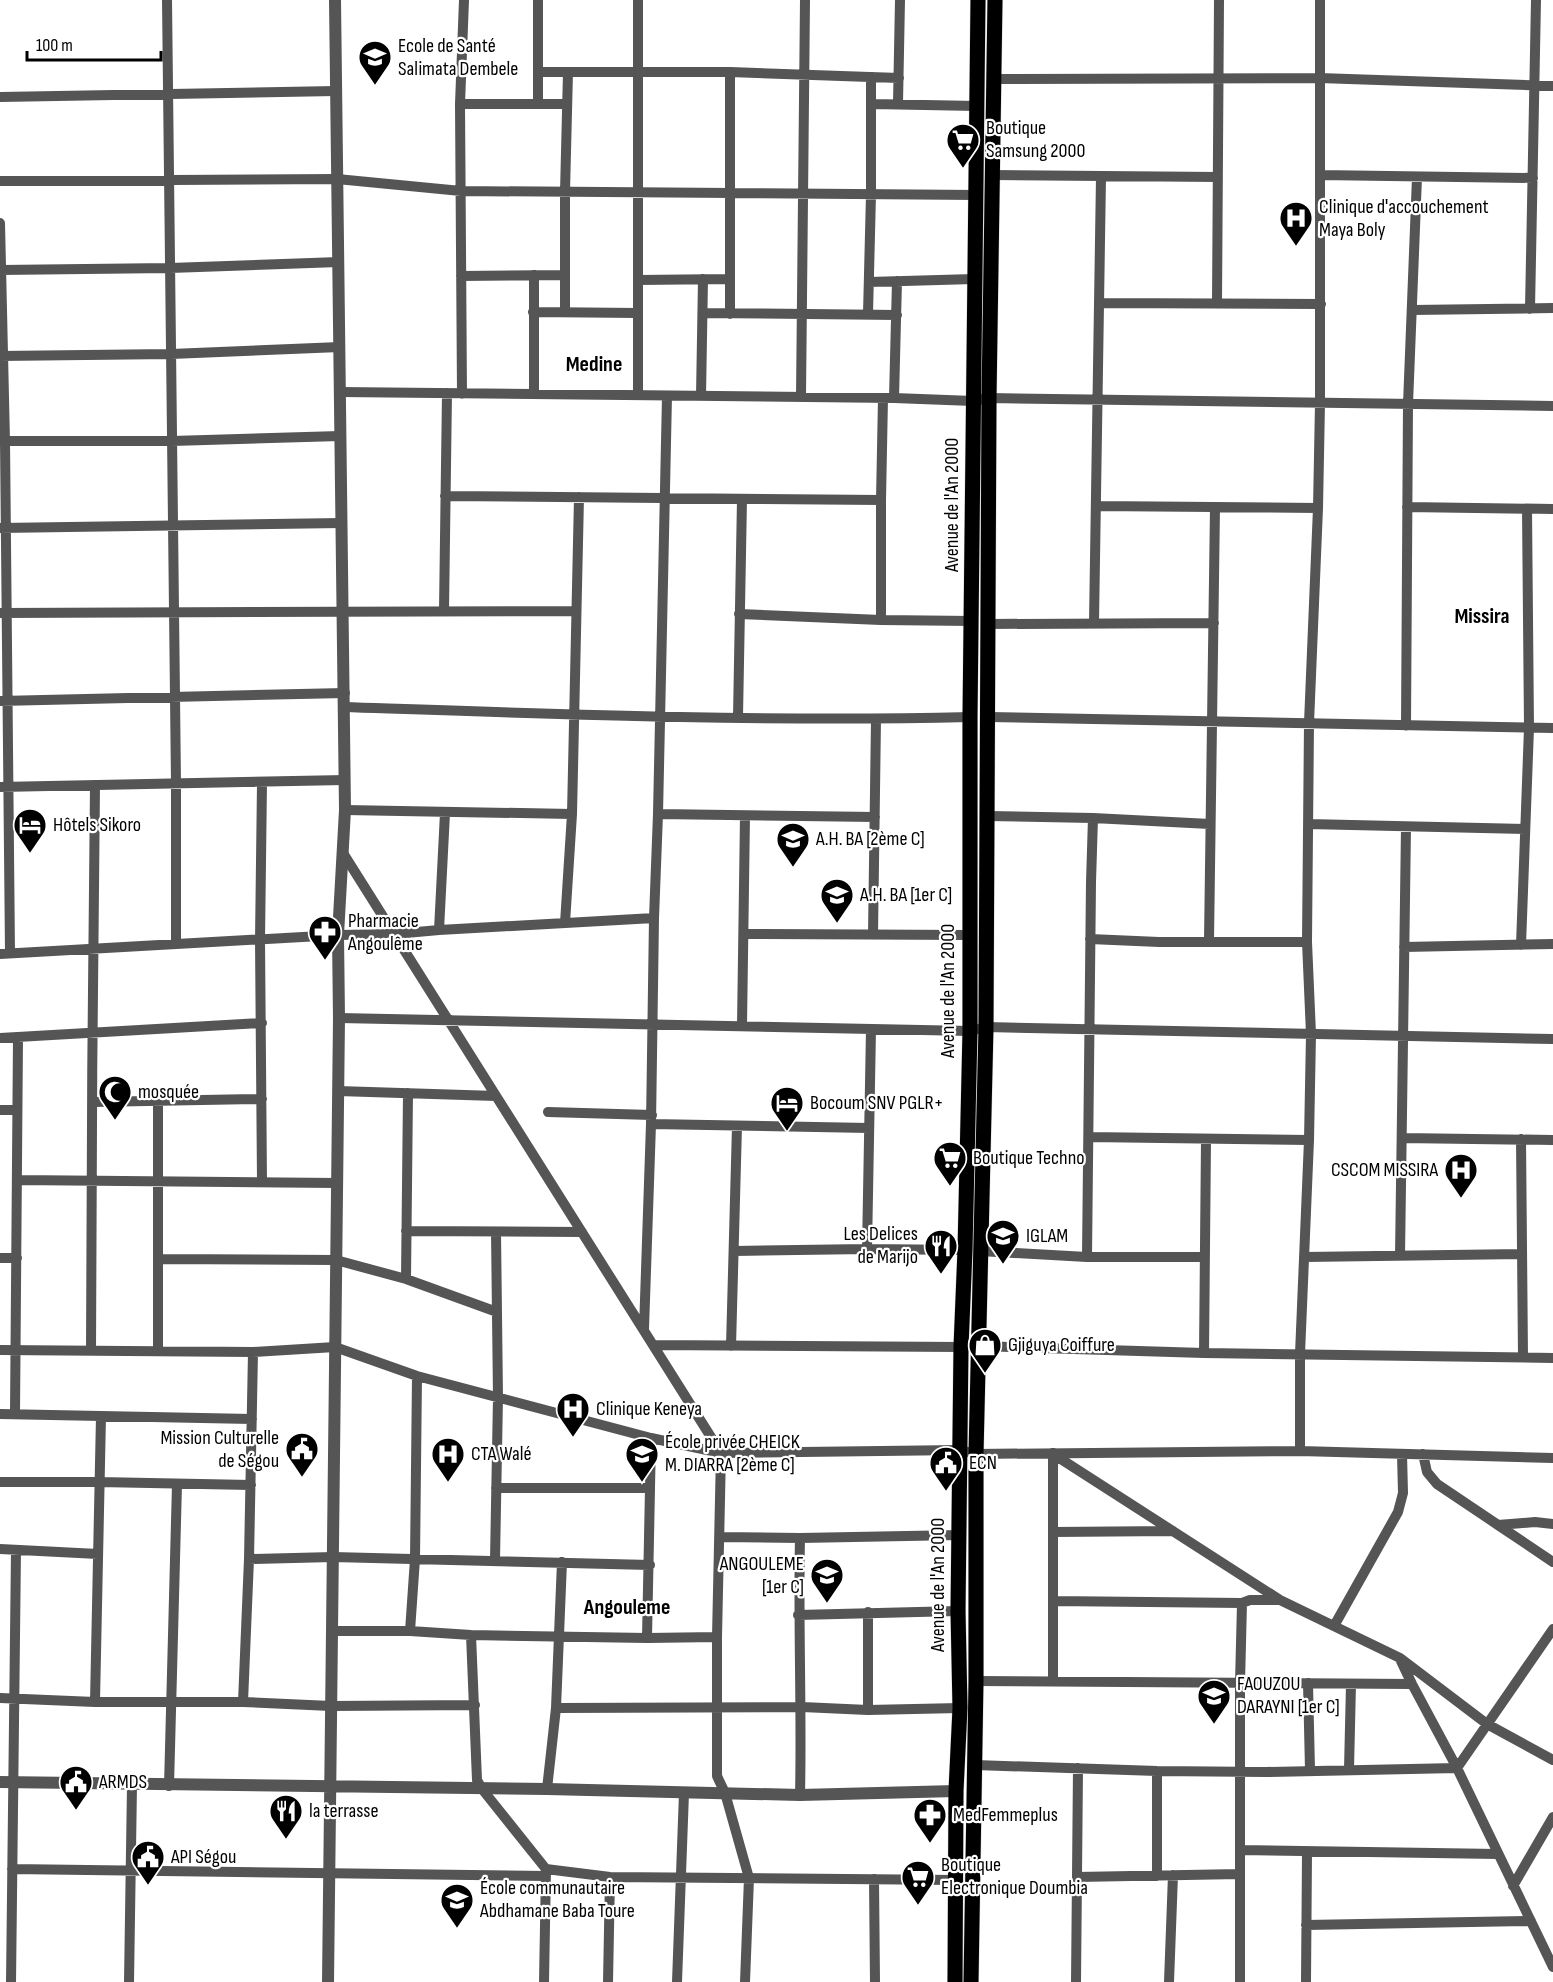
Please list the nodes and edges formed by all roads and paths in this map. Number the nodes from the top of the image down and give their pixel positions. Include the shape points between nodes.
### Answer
1 (167, 0) edge
2 (335, 0) edge
3 (465, 0) edge
4 (538, 0) edge
5 (638, 0) edge
6 (805, 0) edge
7 (900, 0) edge
8 (978, 0) edge
9 (995, 0) edge
10 (1219, 0) edge
11 (1320, 0) edge
12 (1536, 0) edge
13 (638, 71) junction
14 (538, 72) junction
15 (568, 72) junction
16 (730, 72) junction
17 (804, 74) junction
18 (871, 77) junction
19 (899, 78) junction
20 (1219, 78) junction
21 (1319, 78) junction
22 (995, 79) junction
23 (1535, 86) junction
24 (1553, 86) edge
25 (336, 91) junction
26 (168, 96) junction
27 (0, 97) edge
28 (898, 103) junction
29 (460, 104) junction
30 (538, 104) junction
31 (567, 104) junction
32 (872, 104) junction
33 (977, 106) junction
34 (993, 175) junction
35 (1320, 176) junction
36 (1101, 177) junction
37 (1218, 177) junction
38 (1417, 177) junction
39 (1533, 178) junction
40 (337, 179) junction
41 (0, 181) edge
42 (169, 181) junction
43 (461, 191) junction
44 (565, 192) junction
45 (638, 192) junction
46 (731, 193) junction
47 (804, 194) junction
48 (871, 194) junction
49 (977, 195) junction
50 (0, 223) edge
51 (339, 262) junction
52 (170, 268) junction
53 (0, 270) edge
54 (534, 275) junction
55 (565, 275) junction
56 (461, 276) junction
57 (703, 279) junction
58 (730, 279) junction
59 (974, 279) junction
60 (638, 280) junction
61 (897, 281) junction
62 (869, 282) junction
63 (1099, 303) junction
64 (1217, 303) junction
65 (1321, 304) junction
66 (1553, 308) edge
67 (1530, 309) junction
68 (1412, 310) junction
69 (533, 312) junction
70 (565, 312) junction
71 (638, 313) junction
72 (704, 313) junction
73 (730, 314) junction
74 (802, 314) junction
75 (868, 314) junction
76 (897, 315) junction
77 (340, 347) junction
78 (171, 354) junction
79 (1, 356) edge
80 (340, 392) junction
81 (447, 393) junction
82 (462, 394) junction
83 (534, 394) junction
84 (638, 395) junction
85 (667, 396) junction
86 (701, 396) junction
87 (801, 397) junction
88 (889, 398) junction
89 (989, 398) junction
90 (1097, 400) junction
91 (973, 401) junction
92 (1320, 403) junction
93 (1408, 404) junction
94 (1553, 406) edge
95 (340, 436) junction
96 (3, 441) edge
97 (172, 441) junction
98 (445, 496) junction
99 (579, 497) junction
100 (665, 499) junction
101 (742, 499) junction
102 (881, 500) junction
103 (1096, 506) junction
104 (1215, 507) junction
105 (1407, 507) junction
106 (1318, 508) junction
107 (1527, 508) junction
108 (1553, 509) edge
109 (342, 523) junction
110 (173, 525) junction
111 (3, 528) edge
112 (342, 610) junction
113 (444, 611) junction
114 (576, 611) junction
115 (174, 612) junction
116 (3, 613) edge
117 (739, 614) junction
118 (881, 620) junction
119 (972, 621) junction
120 (1094, 623) junction
121 (1214, 623) junction
122 (989, 624) junction
123 (345, 693) junction
124 (175, 698) junction
125 (4, 701) edge
126 (344, 707) junction
127 (574, 715) junction
128 (660, 716) junction
129 (738, 717) junction
130 (970, 717) junction
131 (988, 717) junction
132 (876, 719) junction
133 (1212, 722) junction
134 (1309, 723) junction
135 (1406, 726) junction
136 (1529, 728) junction
137 (1553, 728) edge
138 (345, 780) junction
139 (261, 783) junction
140 (176, 784) junction
141 (95, 785) junction
142 (5, 787) edge
143 (345, 810) junction
144 (444, 813) junction
145 (572, 814) junction
146 (658, 814) junction
147 (745, 816) junction
148 (987, 816) junction
149 (875, 817) junction
150 (1093, 818) junction
151 (1210, 824) junction
152 (1308, 824) junction
153 (1406, 827) junction
154 (1525, 829) junction
155 (343, 853) junction
156 (654, 918) junction
157 (566, 923) junction
158 (439, 930) junction
159 (395, 934) junction
160 (744, 934) junction
161 (338, 935) junction
162 (873, 935) junction
163 (970, 935) junction
164 (1090, 939) junction
165 (260, 940) junction
166 (1209, 941) junction
167 (1307, 942) junction
168 (176, 944) junction
169 (1553, 944) edge
170 (1521, 945) junction
171 (1404, 947) junction
172 (92, 949) junction
173 (5, 954) edge
174 (339, 1018) junction
175 (449, 1020) junction
176 (262, 1023) junction
177 (654, 1024) junction
178 (742, 1026) junction
179 (986, 1027) junction
180 (871, 1029) junction
181 (1090, 1029) junction
182 (970, 1031) junction
183 (93, 1033) junction
184 (1311, 1034) junction
185 (1403, 1036) junction
186 (18, 1037) junction
187 (0, 1038) edge
188 (1553, 1039) edge
189 (339, 1091) junction
190 (408, 1094) junction
191 (496, 1096) junction
192 (262, 1099) junction
193 (158, 1101) junction
194 (93, 1102) junction
195 (0, 1110) edge
196 (18, 1110) junction
197 (548, 1112) dead end
198 (651, 1119) junction
199 (737, 1126) junction
200 (869, 1128) junction
201 (1089, 1137) junction
202 (1402, 1138) junction
203 (1521, 1139) junction
204 (1206, 1140) junction
205 (1309, 1140) junction
206 (1553, 1140) edge
207 (17, 1180) junction
208 (92, 1181) junction
209 (158, 1181) junction
210 (262, 1182) junction
211 (337, 1183) junction
212 (406, 1231) junction
213 (496, 1232) junction
214 (582, 1232) junction
215 (867, 1249) junction
216 (735, 1251) junction
217 (973, 1251) junction
218 (1522, 1254) junction
219 (1400, 1256) junction
220 (1087, 1257) junction
221 (1204, 1257) junction
222 (1305, 1257) junction
223 (0, 1258) edge
224 (17, 1258) junction
225 (158, 1259) junction
226 (336, 1260) junction
227 (406, 1279) junction
228 (497, 1312) junction
229 (644, 1329) junction
230 (654, 1345) junction
231 (731, 1346) junction
232 (979, 1346) junction
233 (335, 1347) junction
234 (961, 1347) junction
235 (0, 1350) edge
236 (16, 1350) junction
237 (91, 1351) junction
238 (158, 1352) junction
239 (253, 1352) junction
240 (1203, 1353) junction
241 (1300, 1354) junction
242 (1523, 1357) junction
243 (1553, 1358) edge
244 (417, 1376) junction
245 (498, 1397) junction
246 (0, 1414) edge
247 (15, 1414) junction
248 (101, 1416) junction
249 (252, 1419) junction
250 (651, 1438) junction
251 (960, 1450) junction
252 (1300, 1452) junction
253 (721, 1453) junction
254 (1053, 1453) junction
255 (976, 1454) junction
256 (1402, 1454) junction
257 (1423, 1454) junction
258 (1553, 1458) edge
259 (0, 1482) edge
260 (99, 1482) junction
261 (177, 1484) junction
262 (250, 1485) junction
263 (496, 1488) junction
264 (649, 1488) junction
265 (1553, 1524) edge
266 (1498, 1525) junction
267 (1174, 1531) junction
268 (1053, 1532) junction
269 (960, 1535) junction
270 (720, 1537) junction
271 (800, 1538) junction
272 (0, 1549) edge
273 (16, 1550) junction
274 (98, 1554) junction
275 (333, 1557) junction
276 (249, 1559) junction
277 (415, 1560) junction
278 (495, 1560) junction
279 (562, 1562) junction
280 (1553, 1562) edge
281 (650, 1565) junction
282 (1280, 1599) junction
283 (1053, 1601) junction
284 (1242, 1603) junction
285 (958, 1611) junction
286 (868, 1612) junction
287 (798, 1615) junction
288 (1334, 1626) junction
289 (1553, 1629) edge
290 (332, 1631) junction
291 (410, 1631) junction
292 (471, 1635) junction
293 (558, 1636) junction
294 (717, 1637) junction
295 (647, 1638) junction
296 (1400, 1658) junction
297 (976, 1680) junction
298 (1053, 1680) junction
299 (1240, 1683) junction
300 (1308, 1683) junction
301 (1351, 1684) junction
302 (1412, 1684) junction
303 (0, 1698) edge
304 (14, 1699) junction
305 (95, 1702) junction
306 (243, 1702) junction
307 (173, 1703) junction
308 (475, 1705) junction
309 (331, 1706) junction
310 (802, 1707) junction
311 (556, 1708) junction
312 (717, 1708) junction
313 (960, 1708) junction
314 (868, 1710) junction
315 (1487, 1724) junction
316 (1553, 1760) edge
317 (975, 1765) junction
318 (1078, 1768) junction
319 (1457, 1768) junction
320 (1349, 1769) junction
321 (1310, 1770) junction
322 (1157, 1771) junction
323 (1240, 1772) junction
324 (0, 1782) edge
325 (13, 1783) junction
326 (132, 1785) junction
327 (169, 1786) junction
328 (330, 1788) junction
329 (482, 1789) junction
330 (547, 1789) junction
331 (956, 1791) junction
332 (684, 1793) junction
333 (725, 1793) junction
334 (800, 1796) junction
335 (1553, 1817) edge
336 (1240, 1850) junction
337 (1307, 1852) junction
338 (1498, 1854) junction
339 (12, 1869) junction
340 (131, 1870) junction
341 (329, 1873) junction
342 (546, 1873) junction
343 (1240, 1874) junction
344 (1173, 1875) junction
345 (1157, 1876) junction
346 (610, 1877) junction
347 (681, 1877) junction
348 (1077, 1877) junction
349 (749, 1878) junction
350 (874, 1879) junction
351 (956, 1880) junction
352 (1513, 1886) junction
353 (1531, 1921) junction
354 (1306, 1925) junction
355 (6, 1944) edge
356 (1552, 1963) edge
357 (11, 1982) edge
358 (129, 1982) edge
359 (328, 1982) edge
360 (544, 1982) edge
361 (608, 1982) edge
362 (677, 1982) edge
363 (745, 1982) edge
364 (875, 1982) edge
365 (955, 1982) edge
366 (971, 1982) edge
367 (1076, 1982) edge
368 (1169, 1982) edge
369 (1240, 1982) edge
370 (1306, 1982) edge

1 - 26 street
2 - 25 street
3 - 29 street
4 - 14 street
5 - 13 street
6 - 17 street
7 - 19 street
8 - 33 main road, Avenue de l'An 2000
9 - 22 main road, Avenue de l'An 2000
10 - 20 street
11 - 21 street
12 - 23 street
13 - 15 street
13 - 16 street
13 - 45 street
14 - 15 street
14 - 30 street
15 - 31 street
16 - 17 street
16 - 46 street
17 - 18 street
17 - 47 street
18 - 19 street
18 - 32 street
19 - 28 street
20 - 21 street
20 - 22 street
20 - 37 street
21 - 23 street
21 - 35 street
22 - 34 main road, Avenue de l'An 2000
23 - 24 street
23 - 39 street
25 - 26 street
25 - 40 street
26 - 27 street
26 - 42 street
28 - 32 street
28 - 33 street
29 - 30 street
29 - 43 street
30 - 31 street
31 - 44 street
32 - 48 street
33 - 49 main road, Avenue de l'An 2000
34 - 36 street
34 - 89 main road, Avenue de l'An 2000
35 - 38 street
35 - 65 street
36 - 37 street
36 - 63 street
37 - 64 street
38 - 39 street
38 - 68 street
39 - 67 street
40 - 42 street
40 - 43 street
40 - 51 street
41 - 42 street
42 - 52 street
43 - 44 street
43 - 56 street
44 - 45 street
44 - 55 street
45 - 46 street
45 - 60 street
46 - 47 street
46 - 58 street
47 - 48 street
47 - 74 street
48 - 49 street
48 - 62 street
49 - 59 main road, Avenue de l'An 2000
50 - 53 street
51 - 52 street
51 - 77 street
52 - 53 street
52 - 78 street
53 - 79 street
54 - 55 street
54 - 56 street
54 - 69 street
55 - 70 street
56 - 82 street
57 - 58 street
57 - 60 street
57 - 72 street
58 - 73 street
59 - 61 street
59 - 91 main road, Avenue de l'An 2000
60 - 71 street
61 - 62 street
61 - 76 street
62 - 75 street
63 - 64 street
63 - 90 street
64 - 65 street
65 - 92 street
66 - 67 street
67 - 68 street
68 - 93 street
69 - 70 street
69 - 83 street
70 - 71 street
71 - 84 street
72 - 73 street
72 - 86 street
73 - 74 street
74 - 75 street
74 - 87 street
75 - 76 street
76 - 88 street
77 - 78 street
77 - 80 street
78 - 79 street
78 - 97 street
79 - 96 street
80 - 81 street
80 - 95 street
81 - 82 street
81 - 98 street
82 - 83 street
83 - 84 street
84 - 85 street
85 - 86 street
85 - 100 street
86 - 87 street
87 - 88 street
88 - 91 street
88 - 102 street
89 - 90 street
89 - 91 street
89 - 122 main road, Avenue de l'An 2000
90 - 92 street
90 - 103 street
91 - 119 main road, Avenue de l'An 2000
92 - 93 street
92 - 106 street
93 - 94 street
93 - 105 street
95 - 97 street
95 - 109 street
96 - 97 street
96 - 111 street
97 - 110 street
98 - 99 street
98 - 113 street
99 - 100 street
99 - 114 street
100 - 101 street
100 - 128 street
101 - 102 street
101 - 117 street
102 - 118 street
103 - 104 street
103 - 120 street
104 - 106 street
104 - 121 street
105 - 107 street
105 - 135 street
106 - 134 street
107 - 108 street
107 - 136 street
109 - 110 street
109 - 112 street
110 - 111 street
110 - 115 street
111 - 116 street
112 - 113 street
112 - 115 street
112 - 123 street
113 - 114 street
114 - 127 street
115 - 116 street
115 - 124 street
116 - 125 street
117 - 118 street
117 - 129 street
118 - 119 street
119 - 130 main road, Avenue de l'An 2000
120 - 121 street
120 - 122 street
121 - 133 street
122 - 131 main road, Avenue de l'An 2000
123 - 124 street
123 - 126 street
124 - 125 street
124 - 140 street
125 - 142 street
126 - 127 street
126 - 138 street
127 - 128 street
127 - 145 street
128 - 129 street
128 - 146 street
129 - 132 street
130 - 132 street
130 - 163 main road, Avenue de l'An 2000
131 - 133 street
131 - 148 main road, Avenue de l'An 2000
132 - 149 street
133 - 134 street
133 - 151 street
134 - 135 street
134 - 152 street
135 - 136 street
136 - 137 street
136 - 154 street
138 - 139 street
138 - 143 street
139 - 140 street
139 - 165 street
140 - 141 street
140 - 168 street
141 - 142 street
141 - 172 street
142 - 173 street
143 - 144 street
143 - 155 street
144 - 145 street
144 - 158 street
145 - 157 street
146 - 147 street
146 - 156 street
147 - 149 street
147 - 160 street
148 - 150 street
148 - 179 main road, Avenue de l'An 2000
149 - 162 street
150 - 151 street
150 - 164 street
151 - 166 street
152 - 153 street
152 - 167 street
153 - 154 street
153 - 171 street
154 - 170 street
155 - 159 street
155 - 161 street
156 - 157 street
156 - 177 street
157 - 158 street
158 - 159 street
159 - 161 street
159 - 175 street
160 - 162 street
160 - 178 street
161 - 165 street
161 - 174 street
162 - 163 street
163 - 182 main road, Avenue de l'An 2000
164 - 166 street
164 - 181 street
165 - 168 street
165 - 176 street
166 - 167 street
167 - 184 street
168 - 172 street
169 - 170 street
170 - 171 street
171 - 185 street
172 - 173 street
172 - 183 street
174 - 175 street
174 - 189 street
175 - 177 street
175 - 191 street
176 - 183 street
176 - 192 street
177 - 178 street
177 - 198 street
178 - 180 street
179 - 181 street
179 - 182 street
179 - 217 main road, Avenue de l'An 2000
180 - 182 street
180 - 200 street
181 - 184 street
181 - 201 street
182 - 217 main road, Avenue de l'An 2000
183 - 186 street
183 - 194 street
184 - 185 street
184 - 205 street
185 - 188 street
185 - 202 street
186 - 187 street
186 - 196 street
189 - 190 street
189 - 211 street
190 - 191 street
190 - 212 street
191 - 214 street
192 - 193 street
192 - 210 street
193 - 194 street
193 - 209 street
194 - 208 street
195 - 196 street
196 - 207 street
197 - 198 street
198 - 199 street
198 - 229 street
199 - 200 street
199 - 216 street
200 - 215 street
201 - 204 street
201 - 220 street
202 - 203 street
202 - 219 street
203 - 206 street
203 - 218 street
204 - 205 street
204 - 221 street
205 - 222 street
207 - 208 street
207 - 224 street
208 - 209 street
208 - 237 street
209 - 210 street
209 - 225 street
210 - 211 street
211 - 226 street
212 - 213 street
212 - 227 street
213 - 214 street
213 - 228 street
214 - 229 street
215 - 216 street
215 - 217 street
216 - 231 street
217 - 220 street
217 - 232 main road, Avenue de l'An 2000
217 - 234 main road, Avenue de l'An 2000
218 - 219 street
218 - 242 street
219 - 222 street
220 - 221 street
221 - 240 street
222 - 241 street
223 - 224 street
224 - 236 street
225 - 226 street
225 - 238 street
226 - 227 street
226 - 233 street
227 - 228 street
228 - 245 street
229 - 230 street
230 - 231 street
230 - 253 street
231 - 234 street
232 - 240 street
232 - 255 main road, Avenue de l'An 2000
233 - 239 street
233 - 244 street
233 - 275 street
234 - 251 main road, Avenue de l'An 2000
235 - 236 street
236 - 237 street
236 - 247 street
237 - 238 street
238 - 239 street
239 - 249 street
240 - 241 street
241 - 242 street
241 - 252 street
242 - 243 street
244 - 245 street
244 - 277 street
245 - 250 street
245 - 263 street
246 - 247 street
247 - 248 street
248 - 249 street
248 - 260 street
249 - 262 street
250 - 253 street
250 - 264 street
251 - 253 street
251 - 255 street
251 - 269 main road, Avenue de l'An 2000
252 - 254 street
252 - 256 street
253 - 270 street
254 - 255 street
254 - 267 street
254 - 268 street
255 - 297 main road, Avenue de l'An 2000
256 - 257 street
256 - 288 street via 1403,1493 1398,1512
257 - 258 street
257 - 266 street via 1427,1472 1437,1484
259 - 260 street
260 - 261 street
260 - 274 street
261 - 262 street
261 - 307 street
262 - 276 street
263 - 264 street
263 - 278 street
264 - 281 street
265 - 266 street
266 - 280 street
267 - 268 street
267 - 282 street
268 - 283 street
269 - 271 street
269 - 285 main road, Avenue de l'An 2000
270 - 271 street
270 - 294 street
271 - 287 street
272 - 273 street
273 - 274 street
273 - 304 street
274 - 305 street
275 - 276 street
275 - 277 street
275 - 290 street
276 - 306 street
277 - 278 street
277 - 291 street
278 - 279 street
279 - 281 street
279 - 293 street
281 - 295 street
282 - 284 street
282 - 288 street
283 - 284 street
283 - 298 street
284 - 299 street
285 - 286 street
285 - 313 main road, Avenue de l'An 2000
286 - 287 street
286 - 314 street
287 - 310 street
288 - 296 street
289 - 315 street
290 - 291 street
290 - 309 street
291 - 292 street
292 - 293 street
292 - 308 street
293 - 295 street
293 - 311 street
294 - 295 street
294 - 312 street
296 - 302 street
296 - 315 street
297 - 298 street
297 - 317 main road, Avenue de l'An 2000
298 - 299 street
299 - 300 street
299 - 323 street
300 - 301 street
300 - 321 street
301 - 302 street
301 - 320 street
302 - 319 street
303 - 304 street
304 - 305 street
304 - 325 street
305 - 307 street
306 - 307 street
306 - 309 street
307 - 327 street
308 - 309 street
308 - 329 street via 477,1779
309 - 328 street
310 - 312 street
310 - 314 street
310 - 334 street
311 - 312 street
311 - 330 street
312 - 333 street via 717,1776
313 - 314 street
313 - 331 main road, Avenue de l'An 2000
315 - 316 street
315 - 319 street
317 - 318 street
317 - 366 main road, Avenue de l'An 2000
318 - 322 street
318 - 348 street
319 - 320 street
319 - 338 street
320 - 321 street
321 - 323 street
322 - 323 street
322 - 345 street
323 - 336 street
324 - 325 street
325 - 326 street
325 - 339 street
326 - 327 street
326 - 340 street
327 - 328 street
328 - 329 street
328 - 341 street
329 - 330 street
329 - 342 street
330 - 332 street
331 - 334 street
331 - 351 main road, Avenue de l'An 2000
332 - 333 street
332 - 347 street
333 - 334 street
333 - 349 street
335 - 352 street
336 - 337 street
336 - 343 street
337 - 338 street
337 - 354 street
338 - 352 street
339 - 340 street
339 - 355 street
340 - 341 street
340 - 358 street
341 - 342 street
341 - 359 street
342 - 346 street
342 - 360 street
343 - 344 street
343 - 369 street
344 - 345 street
344 - 368 street
345 - 348 street
346 - 347 street
346 - 361 street
347 - 349 street
347 - 362 street
348 - 367 street
349 - 350 street
349 - 363 street
350 - 351 street
350 - 364 street
351 - 365 main road, Avenue de l'An 2000
352 - 353 street
353 - 354 street
353 - 356 street
354 - 370 street
355 - 357 street

